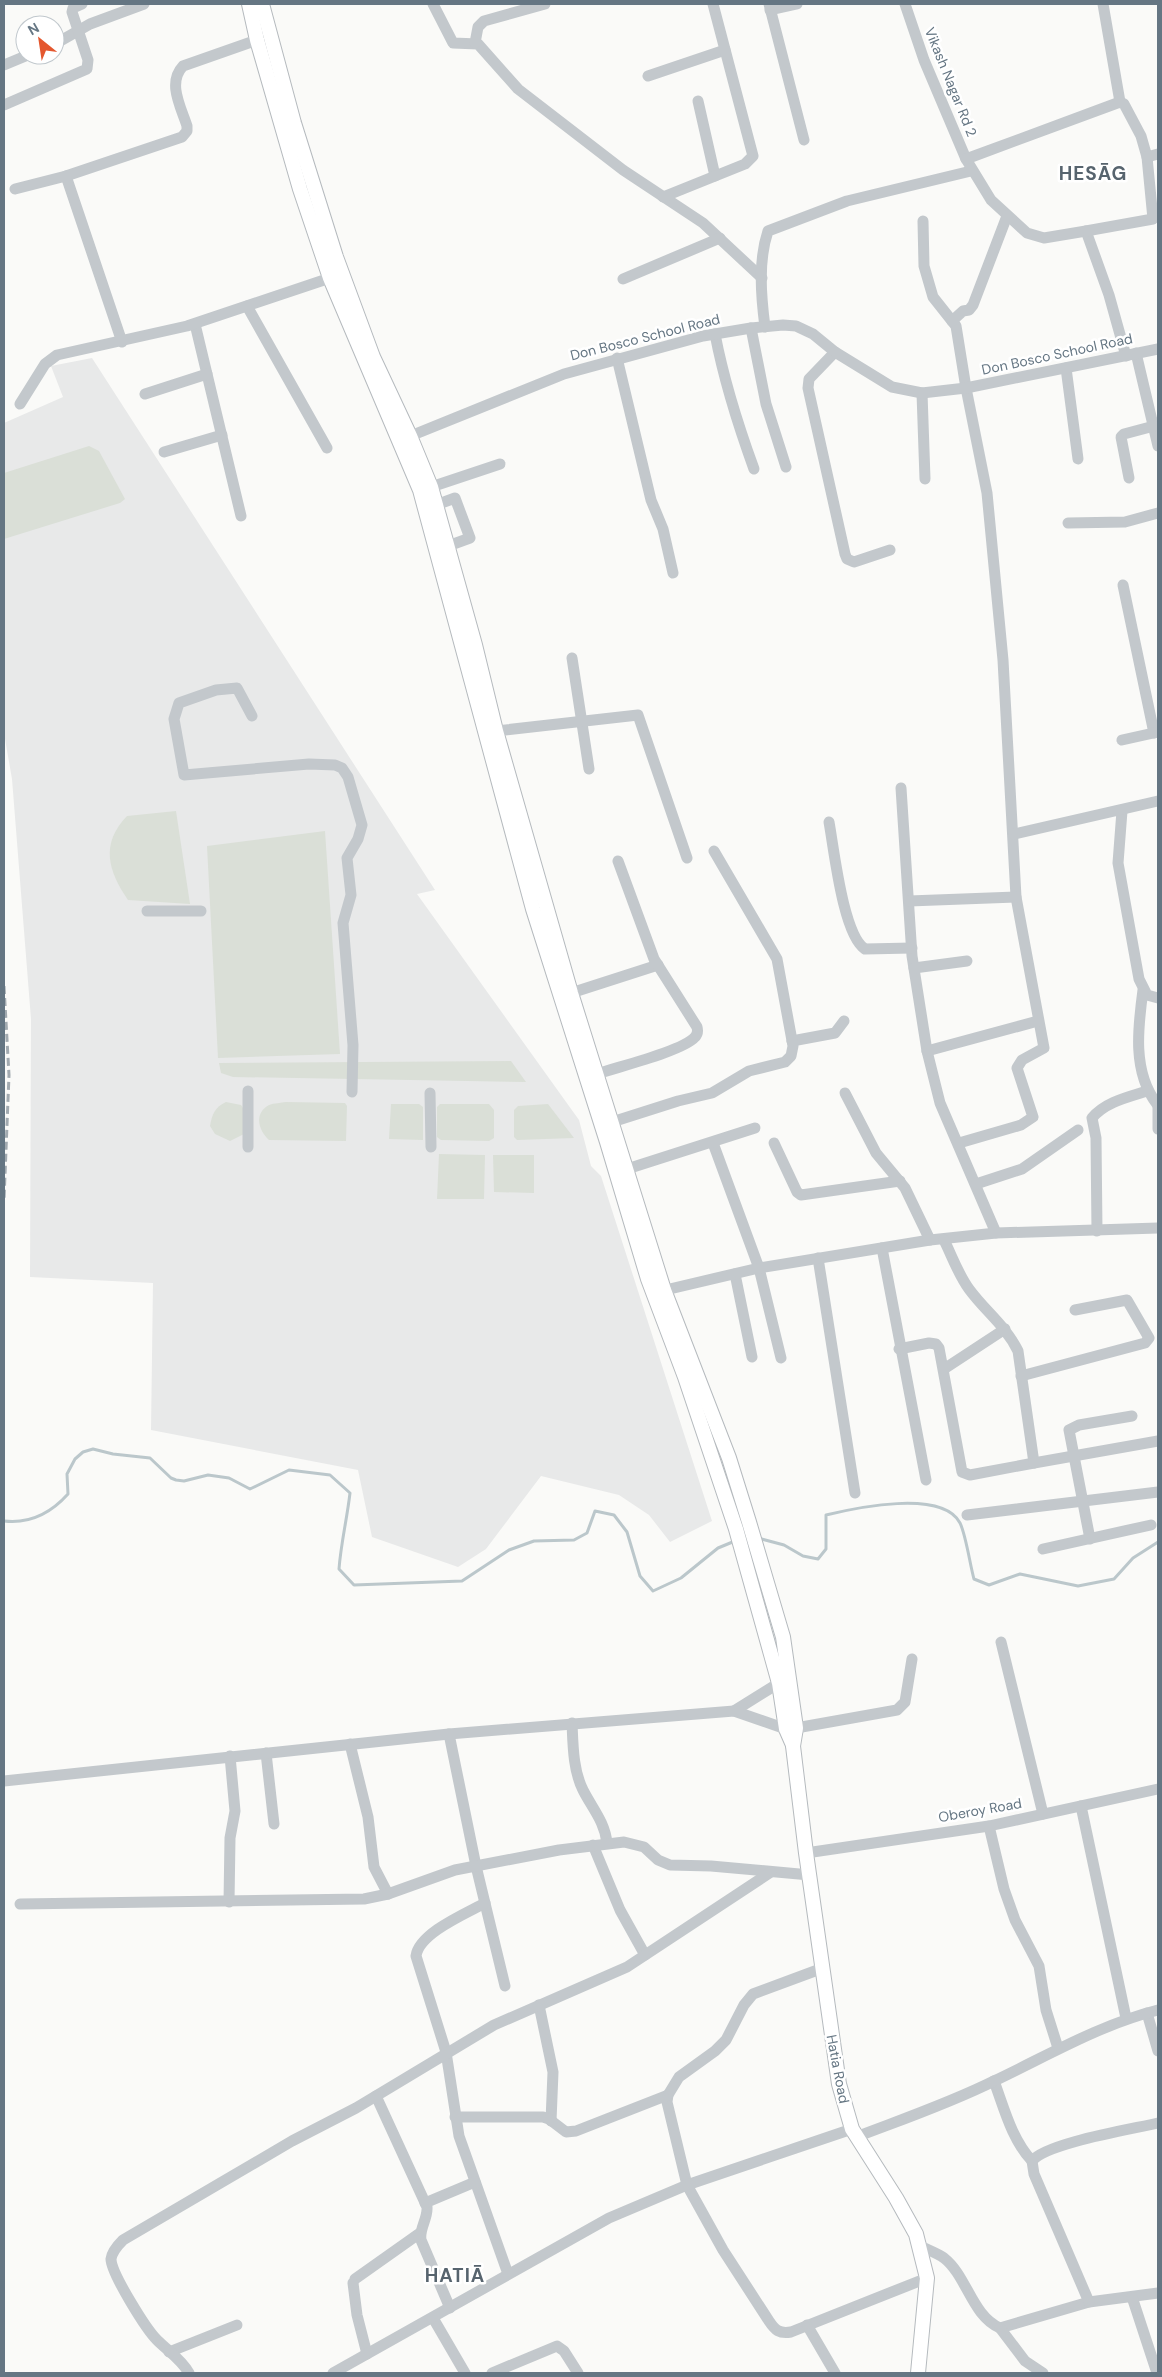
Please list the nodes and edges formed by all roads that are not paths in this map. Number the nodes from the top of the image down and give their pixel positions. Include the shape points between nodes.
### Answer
1 (82, 4) edge
2 (144, 4) edge
3 (249, 4) edge
4 (262, 4) edge
5 (433, 4) edge
6 (545, 4) edge
7 (712, 4) edge
8 (797, 4) edge
9 (905, 4) edge
10 (1103, 4) edge
11 (769, 7) edge
12 (79, 31) junction
13 (65, 39) edge
14 (257, 40) junction
15 (475, 43) junction
16 (725, 50) junction
17 (648, 76) dead end
18 (698, 101) dead end
19 (1120, 102) junction
20 (4, 106) edge
21 (804, 140) dead end
22 (1153, 156) edge
23 (966, 159) junction
24 (971, 171) junction
25 (66, 176) junction
26 (715, 176) junction
27 (15, 189) dead end
28 (662, 197) junction
29 (1007, 216) junction
30 (923, 221) dead end
31 (1157, 222) edge
32 (1086, 231) junction
33 (720, 238) junction
34 (336, 276) junction
35 (762, 278) junction
36 (623, 279) dead end
37 (247, 306) junction
38 (952, 321) junction
39 (195, 324) junction
40 (765, 327) junction
41 (751, 328) junction
42 (715, 334) junction
43 (122, 342) junction
44 (1158, 349) edge
45 (835, 352) junction
46 (1131, 354) junction
47 (617, 358) junction
48 (1066, 368) junction
49 (208, 374) junction
50 (966, 388) junction
51 (922, 393) junction
52 (145, 394) dead end
53 (20, 404) dead end
54 (1154, 426) junction
55 (222, 435) junction
56 (405, 438) junction
57 (1158, 446) edge
58 (327, 448) dead end
59 (164, 452) dead end
60 (1078, 459) dead end
61 (500, 464) dead end
62 (786, 467) dead end
63 (754, 469) dead end
64 (1129, 478) dead end
65 (925, 479) dead end
66 (430, 487) junction
67 (436, 505) junction
68 (1158, 513) edge
69 (241, 516) dead end
70 (1068, 522) dead end
71 (448, 546) junction
72 (890, 550) dead end
73 (673, 573) dead end
74 (1123, 585) dead end
75 (572, 658) dead end
76 (252, 716) dead end
77 (582, 722) junction
78 (496, 731) junction
79 (1156, 732) edge
80 (1122, 740) dead end
81 (589, 769) dead end
82 (901, 788) dead end
83 (1158, 802) edge
84 (1122, 811) junction
85 (829, 822) dead end
86 (1014, 834) junction
87 (714, 851) dead end
88 (686, 858) dead end
89 (618, 861) dead end
90 (1016, 897) junction
91 (909, 901) junction
92 (147, 911) dead end
93 (202, 911) dead end
94 (912, 948) junction
95 (967, 961) dead end
96 (658, 965) junction
97 (914, 968) junction
98 (1143, 990) junction
99 (571, 993) junction
100 (1158, 998) edge
101 (844, 1020) dead end
102 (1038, 1021) junction
103 (792, 1040) junction
104 (927, 1051) junction
105 (597, 1074) junction
106 (1147, 1090) junction
107 (248, 1091) dead end
108 (352, 1092) dead end
109 (430, 1093) dead end
110 (845, 1093) dead end
111 (1158, 1103) edge
112 (612, 1122) junction
113 (755, 1128) dead end
114 (1158, 1129) edge
115 (1078, 1130) dead end
116 (713, 1143) junction
117 (774, 1143) dead end
118 (959, 1143) junction
119 (248, 1147) dead end
120 (431, 1147) dead end
121 (627, 1169) junction
122 (900, 1181) junction
123 (976, 1184) junction
124 (1158, 1228) edge
125 (1097, 1231) junction
126 (996, 1232) junction
127 (930, 1240) junction
128 (944, 1240) junction
129 (882, 1248) junction
130 (818, 1258) junction
131 (759, 1268) junction
132 (735, 1274) junction
133 (659, 1292) junction
134 (1074, 1310) dead end
135 (1005, 1329) junction
136 (900, 1349) junction
137 (752, 1356) dead end
138 (781, 1358) dead end
139 (944, 1369) junction
140 (1021, 1376) junction
141 (1132, 1416) dead end
142 (1158, 1442) edge
143 (1073, 1456) junction
144 (1034, 1463) junction
145 (926, 1480) dead end
146 (1158, 1492) edge
147 (855, 1493) dead end
148 (1082, 1503) junction
149 (967, 1515) dead end
150 (1151, 1526) dead end
151 (1090, 1539) junction
152 (1043, 1549) dead end
153 (1001, 1642) dead end
154 (912, 1659) dead end
155 (784, 1682) junction
156 (734, 1710) junction
157 (572, 1723) junction
158 (791, 1729) junction
159 (449, 1734) junction
160 (350, 1744) junction
161 (266, 1753) junction
162 (230, 1756) junction
163 (4, 1781) edge
164 (1158, 1789) edge
165 (1081, 1806) junction
166 (1043, 1814) junction
167 (274, 1824) dead end
168 (989, 1826) junction
169 (607, 1843) junction
170 (593, 1845) junction
171 (806, 1853) junction
172 (476, 1866) junction
173 (771, 1872) junction
174 (810, 1875) junction
175 (388, 1894) junction
176 (229, 1902) junction
177 (20, 1904) dead end
178 (485, 1904) junction
179 (645, 1954) junction
180 (823, 1968) junction
181 (505, 1986) dead end
182 (539, 2005) junction
183 (1153, 2012) edge
184 (1126, 2018) junction
185 (1058, 2048) junction
186 (1158, 2051) edge
187 (446, 2052) junction
188 (994, 2082) junction
189 (668, 2095) junction
190 (376, 2096) junction
191 (455, 2117) junction
192 (552, 2121) junction
193 (1158, 2123) edge
194 (854, 2133) junction
195 (1032, 2161) junction
196 (475, 2182) junction
197 (687, 2185) junction
198 (425, 2202) junction
199 (420, 2233) junction
200 (920, 2246) junction
201 (508, 2274) junction
202 (927, 2278) junction
203 (1158, 2293) edge
204 (1132, 2297) junction
205 (1089, 2302) junction
206 (450, 2308) junction
207 (434, 2318) junction
208 (237, 2325) dead end
209 (807, 2325) junction
210 (1000, 2328) junction
211 (169, 2352) junction
212 (367, 2354) junction
213 (189, 2373) edge
214 (333, 2373) edge
215 (465, 2373) edge
216 (492, 2373) edge
217 (578, 2373) edge
218 (836, 2373) edge
219 (918, 2373) edge
220 (1043, 2373) edge
221 (1157, 2373) edge

1 - 12 street via 72,10
2 - 12 street
3 - 14 main road
4 - 34 main road
5 - 15 street via 450,41 458,45
6 - 15 street via 484,21 478,27
7 - 16 street
8 - 11 street
9 - 23 street, Vikash Nagar Rd 2 via 924,60
10 - 19 street
11 - 21 street
12 - 13 street
12 - 20 street via 88,60 87,68
14 - 25 street via 183,66 177,72 174,83 187,126 186,134
14 - 34 main road via 300,188
15 - 28 street via 518,89
16 - 17 street
16 - 26 street via 752,156 745,164
18 - 26 street
19 - 22 street
19 - 23 street
22 - 31 street
23 - 24 street, Vikash Nagar Rd 2
24 - 29 street, Vikash Nagar Rd 2
24 - 35 street via 847,201 768,230 763,244
25 - 27 street
25 - 43 street
26 - 28 street
28 - 33 street
29 - 32 street, Vikash Nagar Rd 2 via 1027,233 1044,238
29 - 38 street via 973,305
30 - 38 street via 924,266 930,290
31 - 32 street, Vikash Nagar Rd 2
32 - 46 street
33 - 35 street
33 - 36 street
34 - 37 street
34 - 56 main road
35 - 40 street
37 - 39 street
37 - 58 street
38 - 50 street via 956,326
39 - 43 street
39 - 49 street
40 - 41 street, Don Bosco School Road
40 - 45 street, Don Bosco School Road via 796,326 813,334
41 - 42 street, Don Bosco School Road
41 - 62 street via 766,404
42 - 47 street, Don Bosco School Road
42 - 63 street via 734,412
43 - 53 street via 50,358
44 - 46 street, Don Bosco School Road
45 - 51 street, Don Bosco School Road via 892,387
45 - 72 street via 809,379 808,388 845,554 854,562
46 - 48 street, Don Bosco School Road
46 - 54 street
47 - 56 street, Don Bosco School Road via 564,374
47 - 73 street via 651,500 663,529
48 - 50 street, Don Bosco School Road
48 - 60 street
49 - 52 street
49 - 55 street
50 - 51 street, Don Bosco School Road
50 - 86 street via 987,493 1003,660
51 - 65 street
54 - 57 street
54 - 64 street via 1121,437
55 - 59 street
55 - 69 street
56 - 66 main road
56 - 133 main road via 533,909
61 - 66 street
66 - 67 main road
67 - 71 main road
67 - 71 street via 455,498 470,538
68 - 70 street via 1125,522
71 - 78 main road
74 - 79 street
75 - 77 street
76 - 108 street via 237,688 216,690 179,704 174,719 184,776 309,764 336,765 348,777 362,825 347,858 351,896 343,923 353,1045
77 - 78 street
77 - 81 street
77 - 88 street via 638,715
78 - 99 main road
79 - 80 street
82 - 91 street
83 - 84 street
84 - 86 street
84 - 98 street via 1118,863
85 - 94 street via 845,909 859,945 866,949
86 - 90 street
87 - 103 street via 777,959
89 - 96 street
90 - 91 street
90 - 102 street
91 - 94 street
92 - 93 street
94 - 97 street
95 - 97 street
96 - 99 street
96 - 105 street via 698,1033 677,1048
97 - 104 street
98 - 100 street
98 - 106 street via 1139,1040 1140,1063
99 - 105 main road
101 - 103 street via 834,1034
102 - 104 street
102 - 118 street via 1044,1048 1022,1060 1018,1068 1033,1117 1021,1125
103 - 112 street via 791,1056 785,1062 749,1071 712,1093
104 - 118 street via 940,1103
105 - 112 main road
106 - 111 street
106 - 125 street via 1098,1111 1092,1118 1096,1138
107 - 119 street
109 - 120 street
110 - 122 street via 876,1153
111 - 114 street
112 - 121 main road
113 - 116 street
115 - 123 street via 1022,1169
116 - 121 street
116 - 131 street
117 - 122 street via 801,1196
118 - 123 street
121 - 133 main road
122 - 127 street
123 - 126 street
124 - 125 street
125 - 126 street
126 - 128 street
127 - 128 street
127 - 129 street
128 - 135 street via 969,1288
129 - 130 street
129 - 136 street
130 - 131 street
130 - 147 street
131 - 132 street
131 - 138 street
132 - 133 street
132 - 137 street
133 - 155 main road
133 - 155 main road via 729,1458 783,1638
134 - 140 street via 1128,1300 1149,1338 1145,1343
135 - 139 street
135 - 140 street via 1018,1351
136 - 139 street via 936,1344
136 - 145 street
139 - 144 street via 962,1472 970,1476
140 - 144 street
141 - 143 street via 1072,1427 1069,1434
142 - 143 street
143 - 144 street
143 - 148 street
146 - 148 street
148 - 149 street
148 - 151 street
150 - 151 street
151 - 152 street
153 - 166 street
154 - 158 street via 905,1702 897,1710
155 - 156 street
155 - 158 main road, Hatia Road
156 - 157 street
156 - 158 street
157 - 159 street
157 - 169 street via 576,1769 582,1788 601,1819
158 - 171 main road, Hatia Road
159 - 160 street
159 - 172 street
160 - 161 street
160 - 175 street via 368,1817 374,1867
161 - 162 street
161 - 167 street
162 - 163 street
162 - 176 street via 235,1811 230,1838
164 - 165 street, Oberoy Road
165 - 166 street, Oberoy Road
165 - 184 street
166 - 168 street, Oberoy Road
168 - 171 street, Oberoy Road
168 - 185 street via 1015,1920 1039,1966 1046,2010
169 - 170 street
169 - 173 street via 635,1843 670,1865
170 - 172 street
170 - 179 street via 620,1910
171 - 174 main road, Hatia Road
172 - 175 street via 448,1872
172 - 178 street
173 - 174 street
173 - 179 street
174 - 180 main road, Hatia Road
175 - 176 street via 364,1899
176 - 177 street
178 - 181 street
178 - 187 street via 443,1926 417,1951 418,1964
179 - 182 street via 620,1970
180 - 189 street via 753,1994 726,2040 679,2077
180 - 194 main road, Hatia Road via 838,2084
182 - 187 street
182 - 192 street via 553,2072
183 - 184 street
183 - 186 street
184 - 185 street
185 - 188 street
187 - 190 street
187 - 191 street
188 - 194 street
188 - 195 street via 1022,2151
189 - 192 street via 576,2131 566,2132
189 - 197 street
190 - 198 street
190 - 211 street via 292,2141 119,2244 111,2257 112,2269 146,2326
191 - 192 street via 536,2117
191 - 196 street
193 - 195 street via 1064,2145
194 - 197 street
194 - 200 main road, Hatia Road via 896,2198
195 - 205 street via 1034,2174
196 - 198 street
196 - 201 street
197 - 201 street via 609,2218
197 - 209 street via 723,2250 776,2330 782,2334
198 - 199 street via 428,2214
199 - 206 street
199 - 212 street via 354,2281 357,2315
200 - 202 main road, Hatia Road
200 - 210 street via 944,2259 954,2269 981,2311
201 - 206 street
202 - 209 street
202 - 219 main road, Hatia Road
203 - 204 street
204 - 205 street
204 - 221 street
205 - 210 street
206 - 207 street
207 - 212 street
207 - 215 street
208 - 211 street
209 - 218 street
210 - 220 street via 1025,2361
211 - 213 street
212 - 214 street
216 - 217 street via 557,2346

